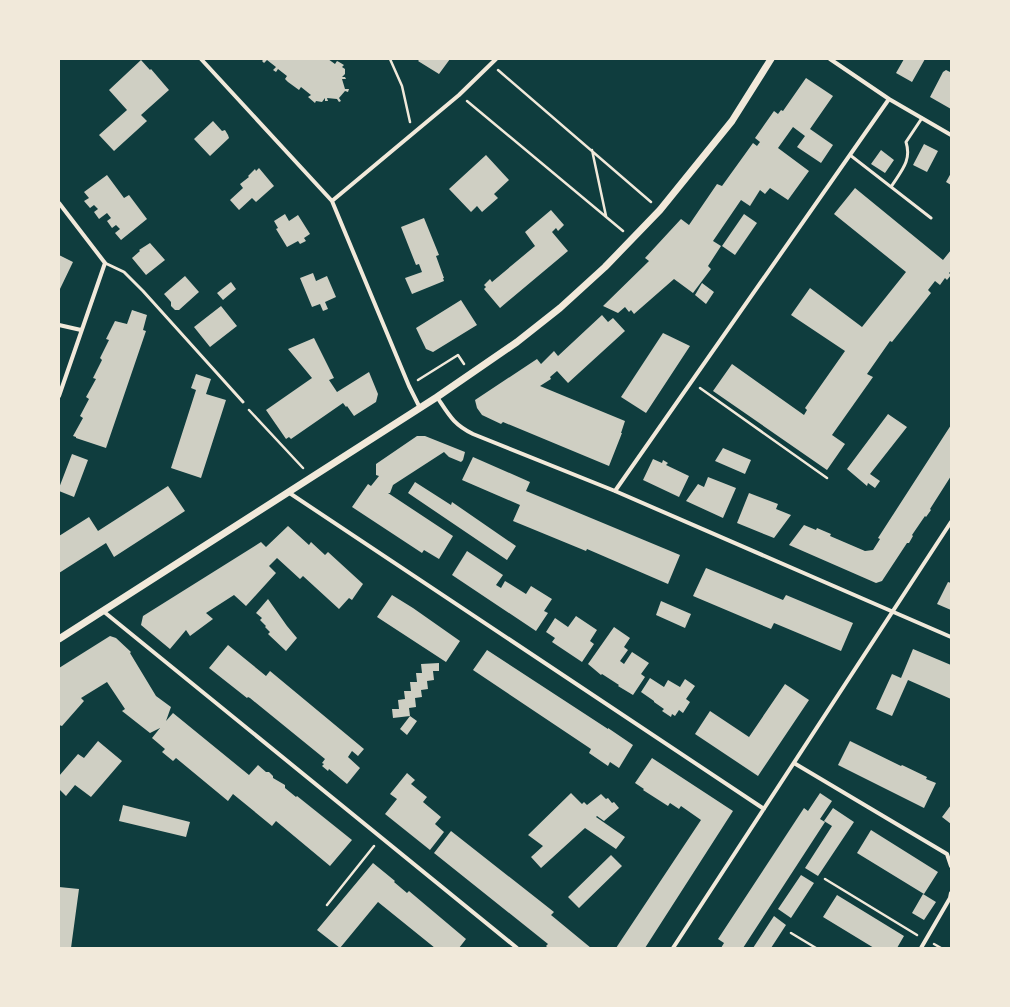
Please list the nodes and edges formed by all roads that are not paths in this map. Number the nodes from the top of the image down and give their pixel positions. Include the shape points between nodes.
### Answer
1 (202, 59) edge
2 (496, 59) edge
3 (771, 59) edge
4 (830, 59) edge
5 (889, 99) junction
6 (922, 118) junction
7 (951, 135) edge
8 (850, 155) junction
9 (891, 187) junction
10 (332, 201) junction
11 (59, 202) edge
12 (931, 218) dead end
13 (105, 263) junction
14 (59, 325) edge
15 (81, 330) junction
16 (59, 396) edge
17 (437, 397) junction
18 (243, 402) road end
19 (420, 408) junction
20 (615, 490) junction
21 (288, 492) junction
22 (951, 522) edge
23 (103, 612) junction
24 (892, 612) junction
25 (951, 637) edge
26 (59, 639) edge
27 (794, 763) junction
28 (764, 809) junction
29 (949, 856) edge
30 (951, 866) edge
31 (951, 893) edge
32 (517, 948) edge
33 (673, 948) edge
34 (921, 948) edge

1 - 10 street
2 - 10 street via 459,94
3 - 17 street via 732,121 660,210 633,239 560,308
4 - 5 street
5 - 6 street
5 - 8 street
6 - 7 street
6 - 9 lane via 906,142 909,151 908,161
8 - 9 lane
8 - 20 street
9 - 12 lane
10 - 19 street
11 - 13 street
13 - 15 street
13 - 18 lane via 124,272 144,291
14 - 15 street
15 - 16 street
17 - 19 street
17 - 20 street via 460,428
19 - 21 street
20 - 24 street
21 - 23 street
21 - 28 street
22 - 24 street
23 - 26 street
23 - 32 street
24 - 25 street
24 - 27 street
27 - 28 street
27 - 29 street
28 - 33 street
29 - 30 street
31 - 34 street

